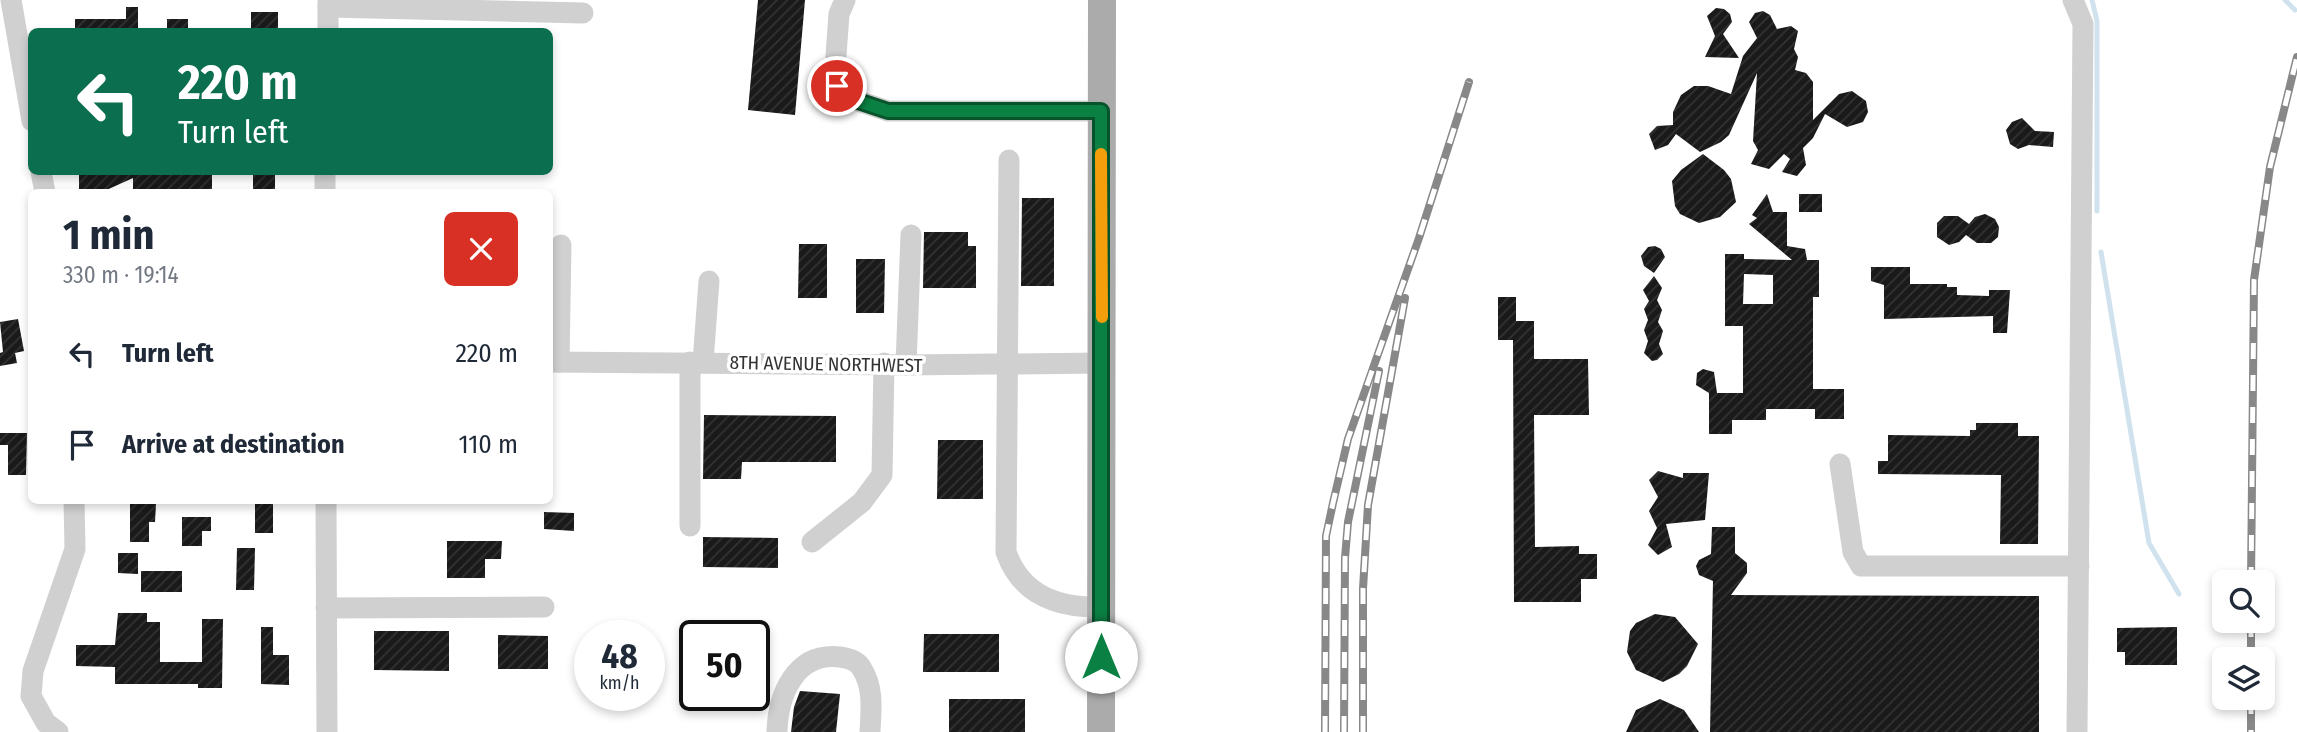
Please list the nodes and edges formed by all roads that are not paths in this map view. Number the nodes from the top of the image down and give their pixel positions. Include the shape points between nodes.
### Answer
1 (10, 0) edge
2 (845, 0) edge
3 (1102, 0) edge
4 (2073, 0) edge
5 (328, 3) edge
6 (583, 13) dead end
7 (328, 28) edge
8 (28, 100) edge
9 (1101, 111) junction
10 (1009, 160) dead end
11 (911, 235) dead end
12 (561, 245) dead end
13 (709, 281) dead end
14 (554, 362) edge
15 (697, 362) junction
16 (884, 363) junction
17 (1102, 363) junction
18 (906, 365) junction
19 (1007, 365) junction
20 (1840, 464) dead end
21 (74, 504) edge
22 (326, 504) edge
23 (690, 526) dead end
24 (812, 542) dead end
25 (2078, 566) junction
26 (544, 607) dead end
27 (1101, 607) junction
28 (326, 608) junction
29 (58, 732) edge
30 (327, 732) edge
31 (777, 732) edge
32 (870, 732) edge
33 (1101, 732) edge
34 (2077, 732) edge

1 - 8 street
2 - 9 street via 839,14 835,69 837,86 849,98 888,111
3 - 9 main road
4 - 25 street via 2083,24
5 - 6 street
5 - 7 street
9 - 17 main road
10 - 19 street
11 - 18 street
12 - 14 street
13 - 15 street
14 - 15 street, 8TH AVENUE NORTHWEST
15 - 16 street, 8TH AVENUE NORTHWEST
15 - 23 street
16 - 18 street, 8TH AVENUE NORTHWEST
16 - 24 street via 882,475 862,502
17 - 19 street, 8TH AVENUE NORTHWEST
17 - 27 main road
18 - 19 street, 8TH AVENUE NORTHWEST
19 - 27 street via 1006,552 1013,572 1037,595
20 - 25 street via 1853,552 1861,566
21 - 29 street via 75,549 33,671 31,696 46,723
22 - 28 street
25 - 34 street
26 - 28 street
27 - 33 main road
28 - 30 street
31 - 32 street via 777,709 786,685 805,663 829,656 850,658 862,667 871,691

